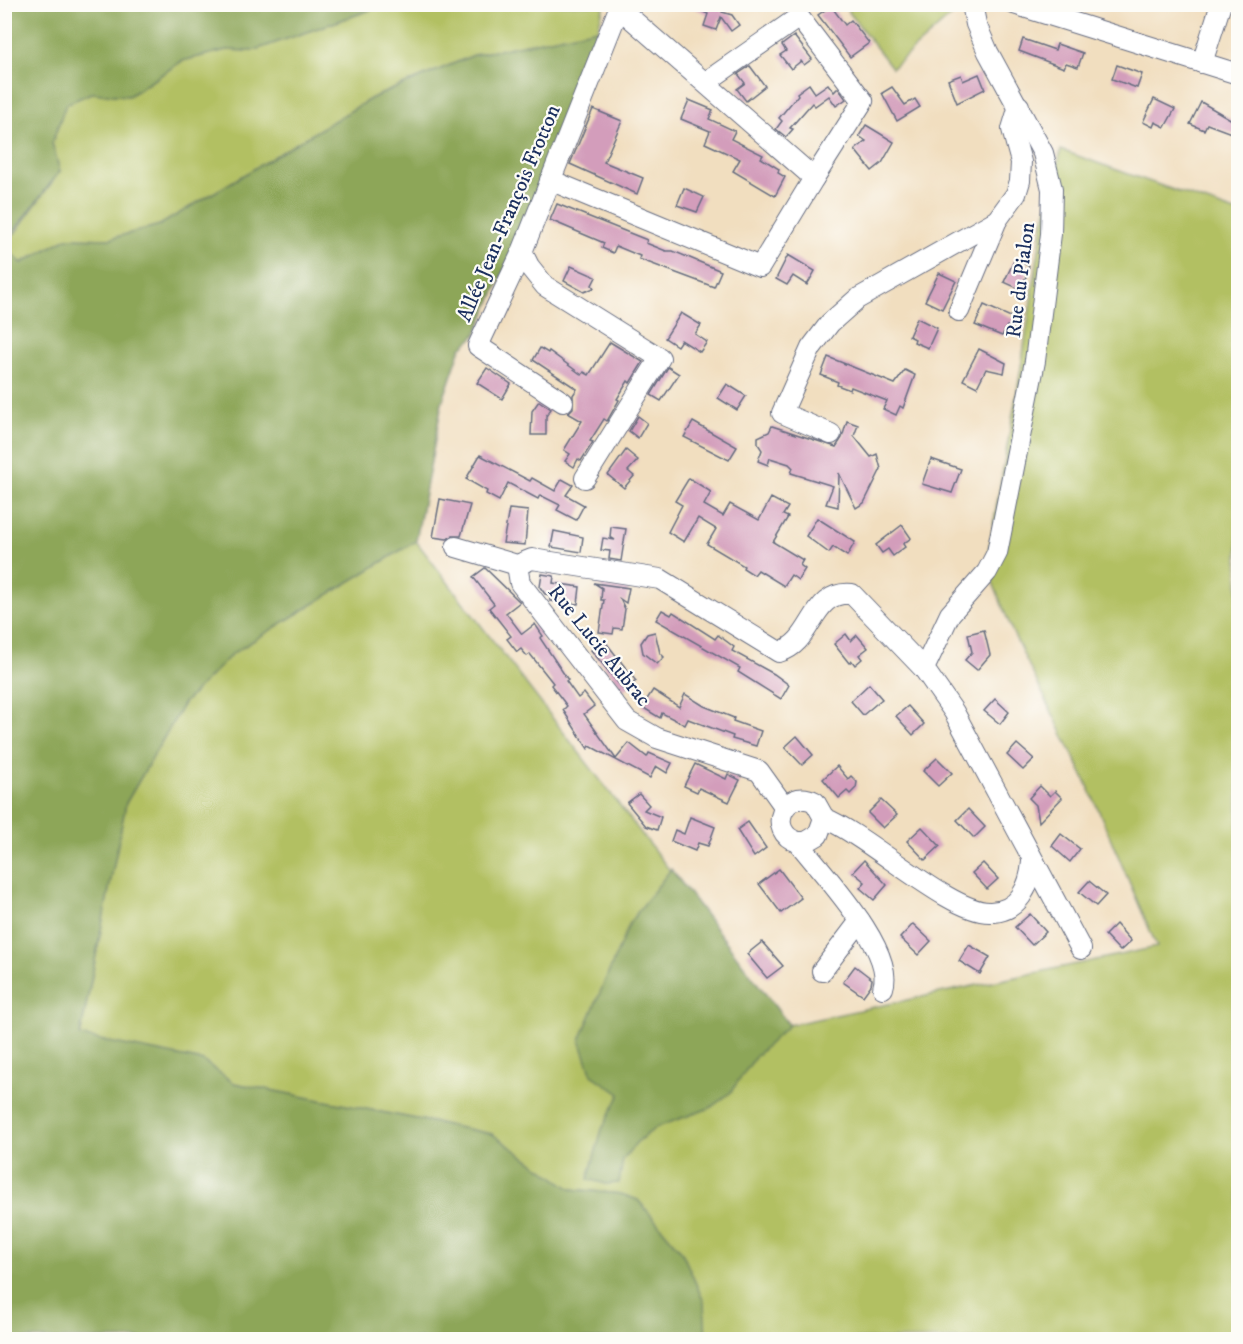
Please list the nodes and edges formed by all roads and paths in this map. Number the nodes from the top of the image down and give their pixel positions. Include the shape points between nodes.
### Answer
1 (972, 4) edge
2 (1014, 4) edge
3 (1221, 4) edge
4 (619, 6) edge
5 (1202, 63) junction
6 (1239, 74) edge
7 (706, 82) junction
8 (1019, 106) junction
9 (814, 178) junction
10 (550, 180) junction
11 (997, 219) junction
12 (522, 252) junction
13 (959, 311) dead end
14 (563, 402) dead end
15 (831, 434) dead end
16 (585, 478) dead end
17 (456, 547) dead end
18 (517, 565) junction
19 (924, 669) junction
20 (784, 807) junction
21 (824, 818) junction
22 (798, 842) junction
23 (1032, 862) junction
24 (860, 921) junction
25 (1081, 949) dead end
26 (822, 971) dead end
27 (883, 988) dead end

1 - 8 street, Rue du Pialon via 988,52
2 - 5 street
3 - 5 street
4 - 7 street
4 - 10 street, Allée Jean-François Frotton
5 - 6 street
7 - 9 street
7 - 9 street via 799,17 863,100
8 - 11 street via 1012,129 1021,162 1020,181 1016,194
8 - 19 street, Rue du Pialon via 1043,153 1052,189 1052,234 1035,361 997,553 987,572 950,614
9 - 10 street via 760,267
10 - 12 street, Allée Jean-François Frotton
11 - 13 street
11 - 15 street via 857,299 830,323 811,348 782,413
12 - 14 street, Allée Jean-François Frotton via 478,346
12 - 16 street via 545,286 660,358
17 - 18 street
18 - 19 street via 532,560 660,579 779,652 796,643 827,598 838,592 852,594
18 - 20 street, Rue Lucie Aubrac via 520,583 627,722 657,738 759,771
19 - 23 street via 954,712
20 - 21 street via 794,800 810,800
20 - 22 street via 780,826 786,836
21 - 22 street via 818,835
21 - 23 street via 845,826 949,897 991,913 1013,905 1026,892
22 - 24 street
23 - 25 street
24 - 26 street
24 - 27 street via 883,966

